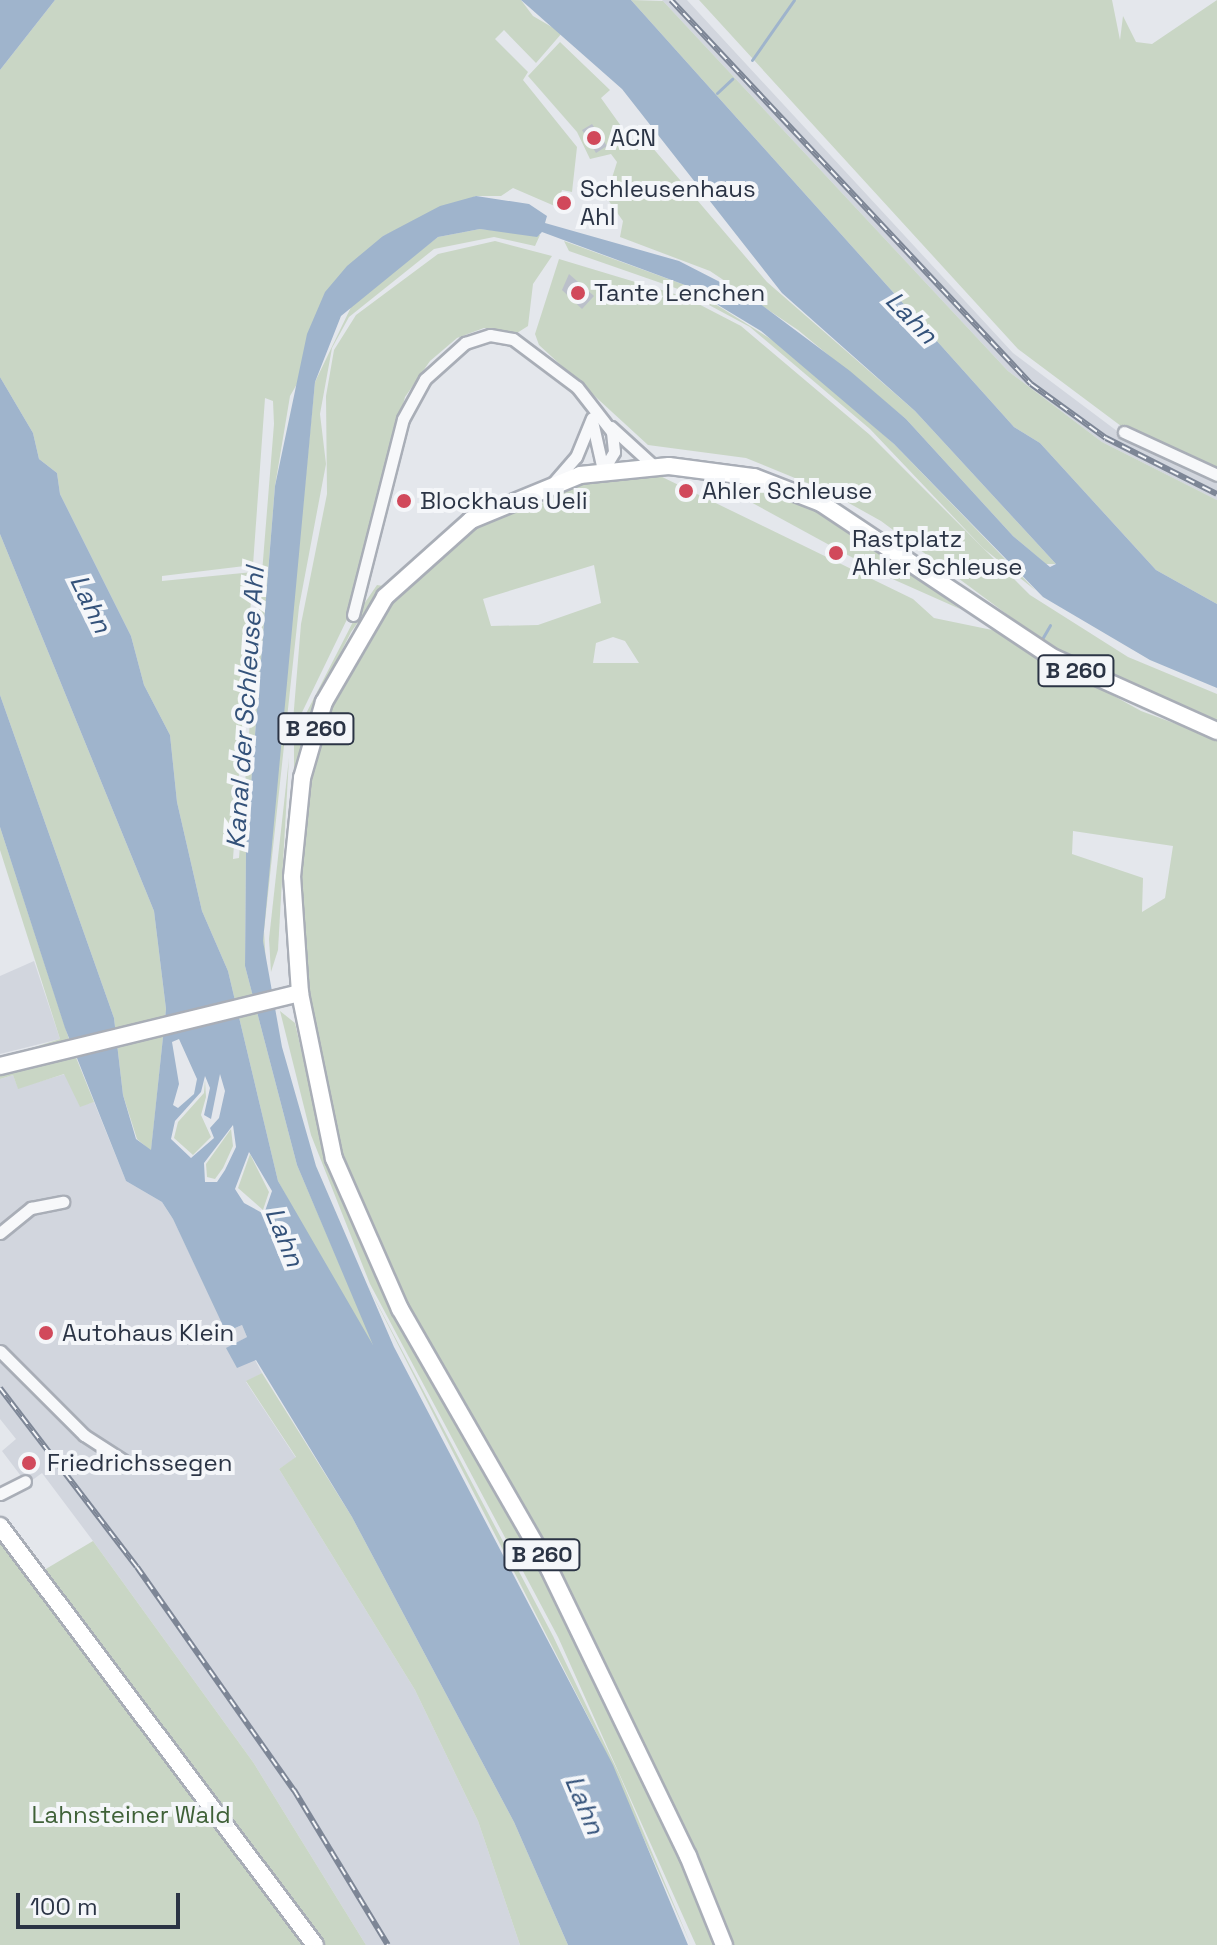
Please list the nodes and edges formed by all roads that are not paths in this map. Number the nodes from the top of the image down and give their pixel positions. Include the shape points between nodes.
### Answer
1 (598, 419) junction
2 (1124, 432) dead end
3 (655, 467) junction
4 (603, 470) junction
5 (1217, 475) edge
6 (552, 483) junction
7 (353, 615) dead end
8 (1217, 731) edge
9 (294, 994) junction
10 (0, 1066) edge
11 (63, 1202) dead end
12 (0, 1233) edge
13 (0, 1351) edge
14 (129, 1464) dead end
15 (25, 1481) dead end
16 (0, 1494) edge
17 (0, 1526) edge
18 (315, 1945) edge
19 (724, 1945) edge

1 - 3 street
1 - 4 street
1 - 4 street via 614,442
1 - 6 street via 576,457
1 - 7 street via 548,361 501,335 465,343 437,364 399,431
2 - 5 street
3 - 4 main road, B 260
3 - 8 main road, B 260 via 724,471 800,493 875,534 1050,656
4 - 6 main road, B 260
6 - 9 main road, B 260 via 471,520 426,555 375,609 337,672 311,744 296,816
9 - 10 main road
9 - 19 main road, B 260 via 328,1139 358,1220 400,1309 538,1547 688,1856
11 - 12 street via 31,1208
13 - 14 street via 84,1435
15 - 16 street
17 - 18 main road

